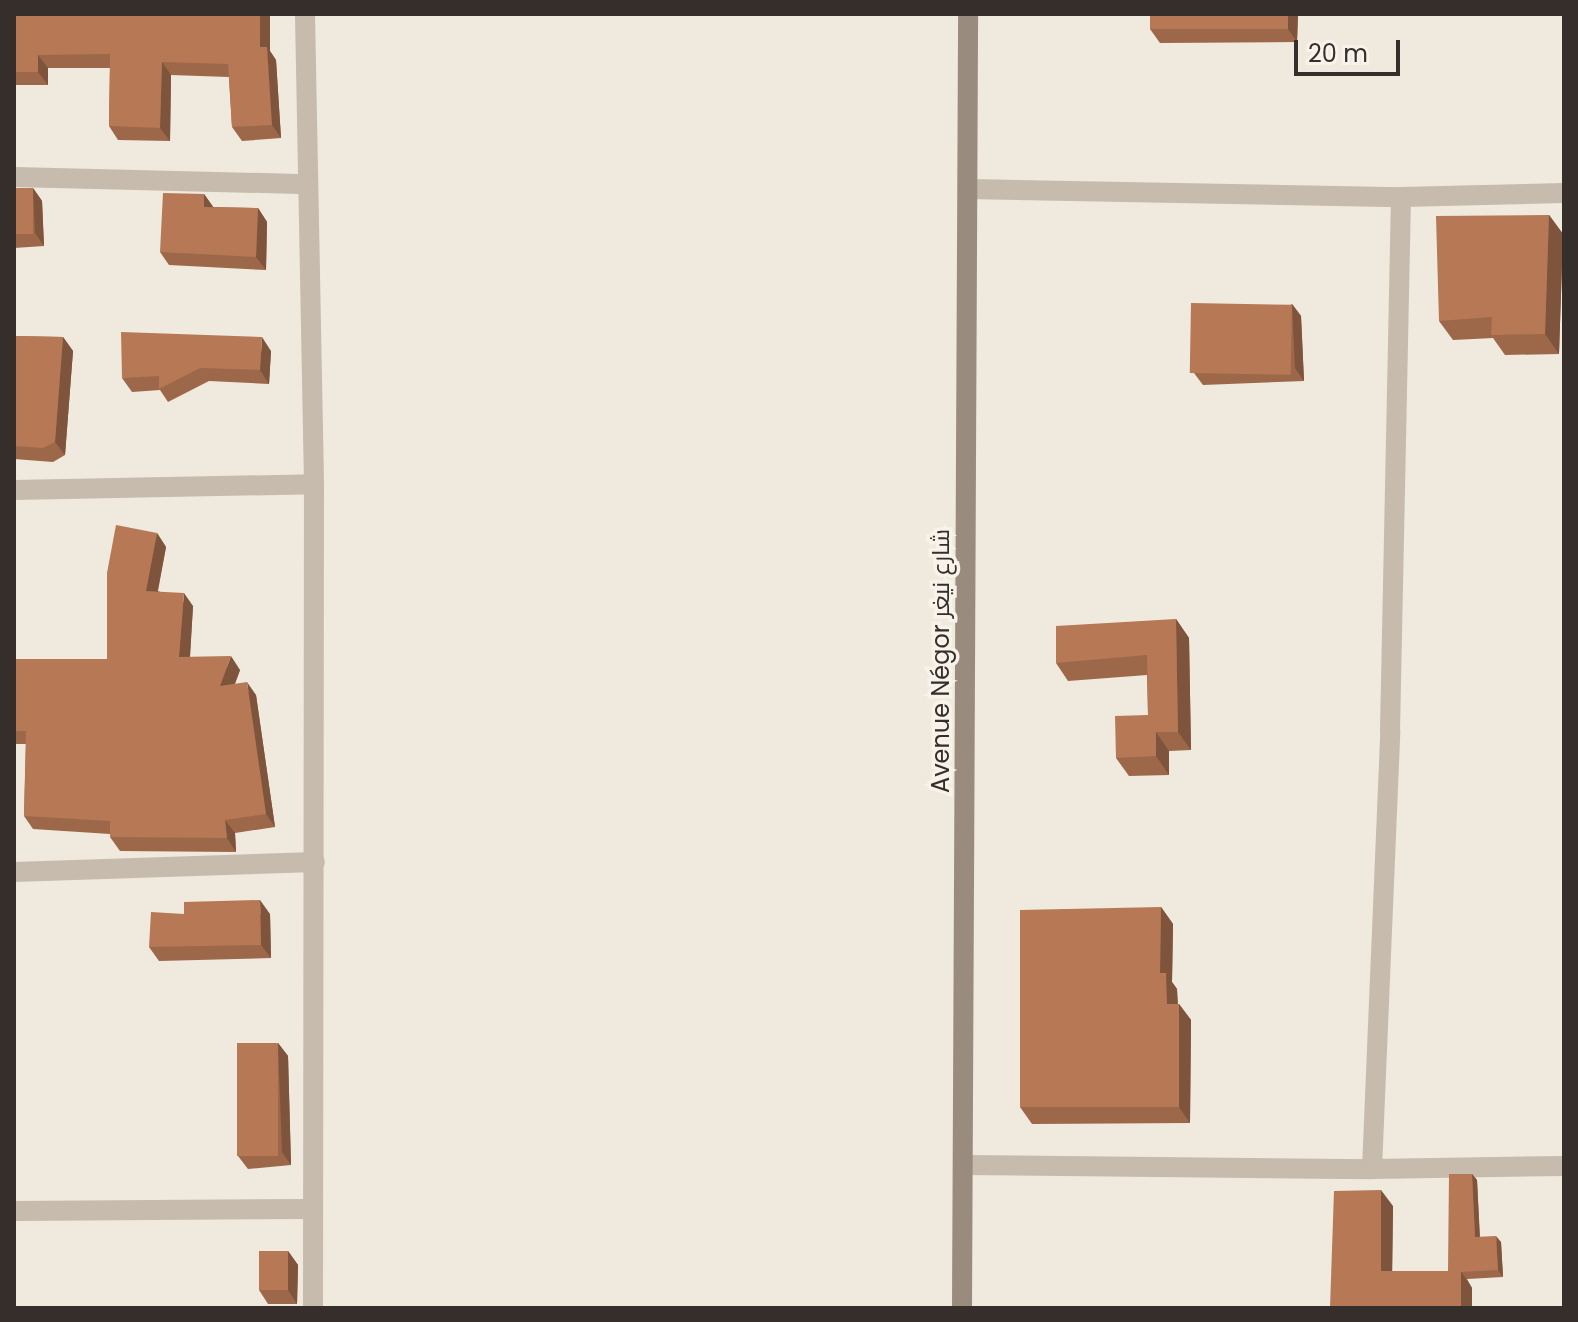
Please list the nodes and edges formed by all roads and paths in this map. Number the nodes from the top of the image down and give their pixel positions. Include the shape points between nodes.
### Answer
1 (305, 14) edge
2 (968, 14) edge
3 (14, 177) edge
4 (308, 184) junction
5 (969, 189) junction
6 (1564, 193) edge
7 (1401, 197) junction
8 (314, 484) junction
9 (14, 490) edge
10 (315, 862) junction
11 (14, 872) edge
12 (964, 1165) junction
13 (1564, 1166) edge
14 (1372, 1169) junction
15 (313, 1209) junction
16 (14, 1211) edge
17 (313, 1308) edge
18 (962, 1308) edge

1 - 4 street
2 - 5 main road, Avenue Négor شارع نيغر
3 - 4 street
4 - 8 street
5 - 7 street
5 - 12 main road, Avenue Négor شارع نيغر
6 - 7 street
7 - 14 street via 1390,731
8 - 9 street
8 - 10 street
10 - 11 street
10 - 15 street
12 - 14 street
12 - 18 main road, Avenue Négor شارع نيغر
13 - 14 street
15 - 16 street
15 - 17 street

